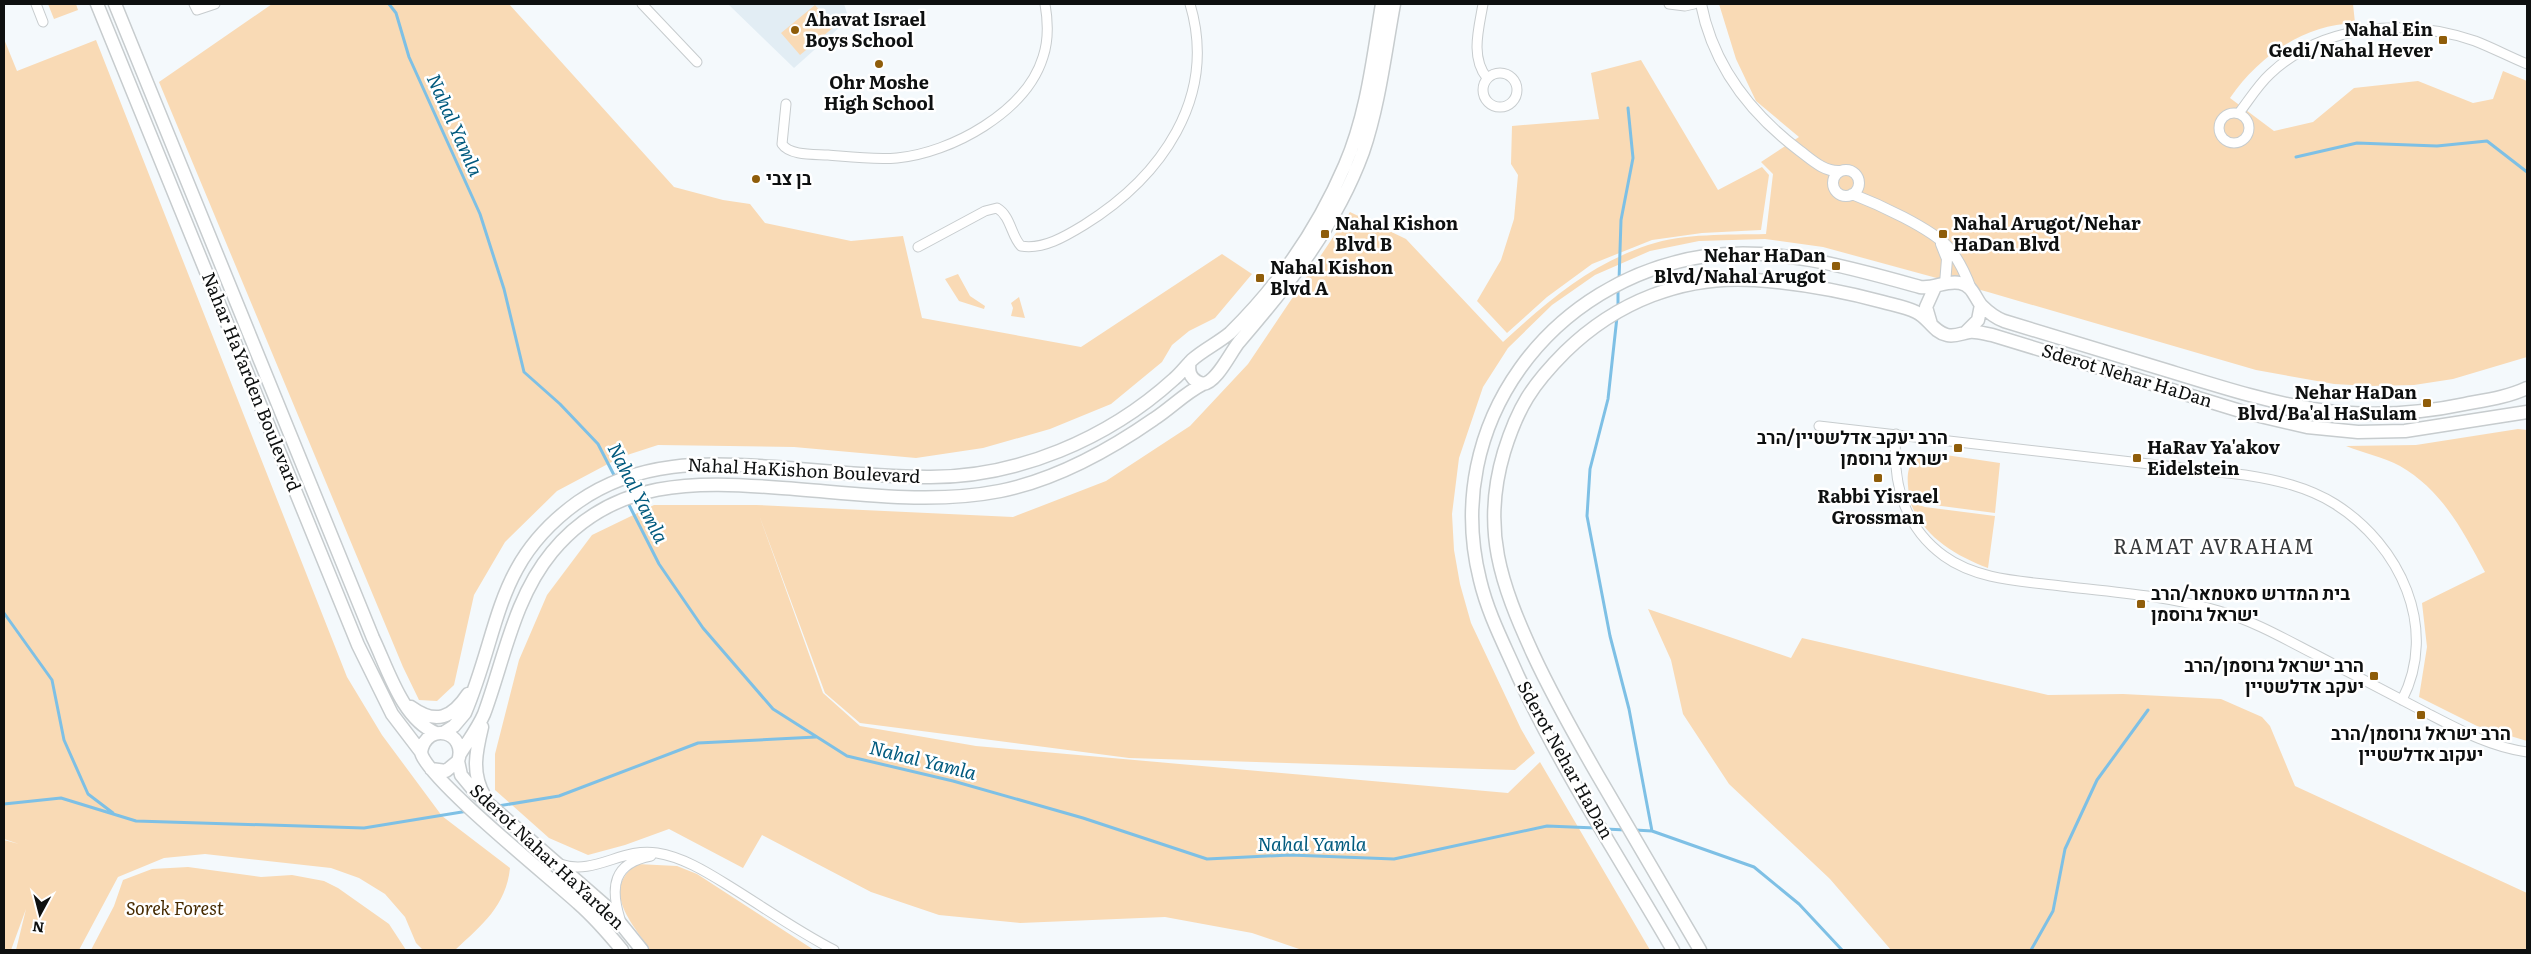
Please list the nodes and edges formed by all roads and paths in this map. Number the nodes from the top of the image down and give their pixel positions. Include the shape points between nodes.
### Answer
1 (36, 4) edge
2 (97, 4) edge
3 (115, 4) edge
4 (194, 4) edge
5 (215, 4) edge
6 (642, 4) edge
7 (1045, 4) edge
8 (1190, 4) edge
9 (1382, 4) edge
10 (1394, 4) edge
11 (1483, 4) edge
12 (1670, 4) edge
13 (1694, 4) edge
14 (1701, 4) edge
15 (43, 22) dead end
16 (697, 62) dead end
17 (2527, 64) edge
18 (1487, 78) junction
19 (786, 104) dead end
20 (2239, 114) dead end
21 (1817, 164) junction
22 (1840, 172) junction
23 (1833, 181) junction
24 (1859, 182) junction
25 (1852, 194) junction
26 (1888, 210) junction
27 (1938, 239) junction
28 (918, 247) dead end
29 (1940, 285) junction
30 (1971, 289) junction
31 (1981, 304) junction
32 (1931, 324) junction
33 (1965, 333) junction
34 (1195, 359) junction
35 (1216, 375) junction
36 (1203, 384) junction
37 (2527, 388) edge
38 (2527, 412) edge
39 (1819, 426) dead end
40 (1896, 434) junction
41 (476, 681) junction
42 (494, 684) junction
43 (403, 700) junction
44 (2402, 700) junction
45 (439, 733) junction
46 (421, 752) junction
47 (2527, 752) edge
48 (459, 757) junction
49 (431, 769) junction
50 (492, 807) junction
51 (674, 857) junction
52 (556, 862) junction
53 (622, 924) junction
54 (622, 950) edge
55 (642, 950) edge
56 (834, 950) edge
57 (1673, 950) edge
58 (1700, 950) edge

1 - 15 street
2 - 46 main road, Nahar HaYarden Boulevard via 358,645 392,714
3 - 43 main road, Nahar HaYarden Boulevard via 366,622
4 - 5 street via 197,10
6 - 16 street
7 - 19 street via 1047,28 1043,56 1030,82 997,118 952,143 897,158 792,151 782,144
8 - 28 street via 1198,54 1192,97 1170,144 1137,185 1113,208 1074,232 1040,247 1022,246 1016,241 1005,215 997,208 985,211
9 - 34 main road, Nahal HaKishon Boulevard via 1358,130 1325,208 1300,249 1247,313 1225,336
10 - 35 main road via 1372,119 1362,153 1342,198 1310,256
11 - 18 street via 1478,58
12 - 13 street
14 - 21 street via 1716,48 1747,103
17 - 20 street via 2475,42 2417,28 2351,32 2321,42 2284,62 2268,75
18 - 18 street via 1483,92 1490,104 1501,108 1517,97 1516,81 1510,75 1502,72
21 - 22 street
21 - 23 street
22 - 23 street
22 - 24 street via 1853,172
23 - 25 street via 1839,194
24 - 25 street
24 - 26 street
25 - 26 street
26 - 27 street
27 - 29 street via 1947,259
27 - 30 street via 1956,257
29 - 30 main road, Sderot Nehar HaDan via 1957,283
29 - 32 main road via 1926,307
29 - 57 main road, Sderot Nehar HaDan via 1920,287 1828,264 1754,254 1707,256 1663,266 1599,293 1576,309 1524,361 1502,396 1479,462 1473,515 1474,548 1490,616 1539,720
30 - 31 main road, Sderot Nehar HaDan
31 - 33 main road via 1976,324
31 - 37 main road, Sderot Nehar HaDan via 2004,321 2253,397 2312,410 2363,415 2409,413 2483,400
32 - 33 main road, Sderot Nehar HaDan via 1946,335
32 - 58 main road, Sderot Nehar HaDan via 1918,312 1800,284 1709,281 1668,290 1641,299 1588,330 1539,378 1520,408 1510,432 1500,468 1494,514 1498,561 1510,605 1557,706
33 - 38 main road, Sderot Nehar HaDan via 1992,335 2247,413 2315,428 2358,432 2405,431
34 - 35 main road via 1213,358 1218,366
34 - 36 main road via 1191,376
34 - 41 main road, Nahal HaKishon Boulevard via 1161,390 1099,431 1049,455 999,471 962,477 923,478 694,464 655,469 613,482 562,515 529,549 511,578 499,607
35 - 36 main road
36 - 42 main road, Nahal HaKishon Boulevard via 1101,452 1038,481 1003,490 923,497 695,484 659,488 628,497 590,519 545,561 529,587
39 - 40 street
40 - 44 street via 1896,480 1905,510 1928,543 1964,567 2007,579 2155,597 2219,611 2268,630
40 - 44 street via 2245,475 2292,485 2326,499 2347,512 2371,534 2394,564 2411,599 2418,648 2413,676
41 - 43 main road via 456,710 442,717 420,713
41 - 45 main road, Nahal HaKishon Boulevard via 465,713 454,726
42 - 48 main road, Nahal HaKishon Boulevard via 483,716
42 - 50 main road via 475,767 480,790
43 - 45 main road, Nahar HaYarden Boulevard via 417,720
44 - 47 street via 2476,738
45 - 46 main road via 426,740
45 - 48 main road via 448,734 457,742
46 - 49 main road
48 - 49 main road via 446,771
48 - 50 main road, Sderot Nahar HaYarden via 466,782
49 - 54 main road, Sderot Nahar HaYarden via 596,920
50 - 52 main road, Sderot Nahar HaYarden
51 - 52 street via 640,852 585,868
51 - 53 street via 643,858 633,861 620,872 615,889
51 - 56 street via 702,870
52 - 53 main road, Sderot Nahar HaYarden
53 - 55 main road, Sderot Nahar HaYarden

